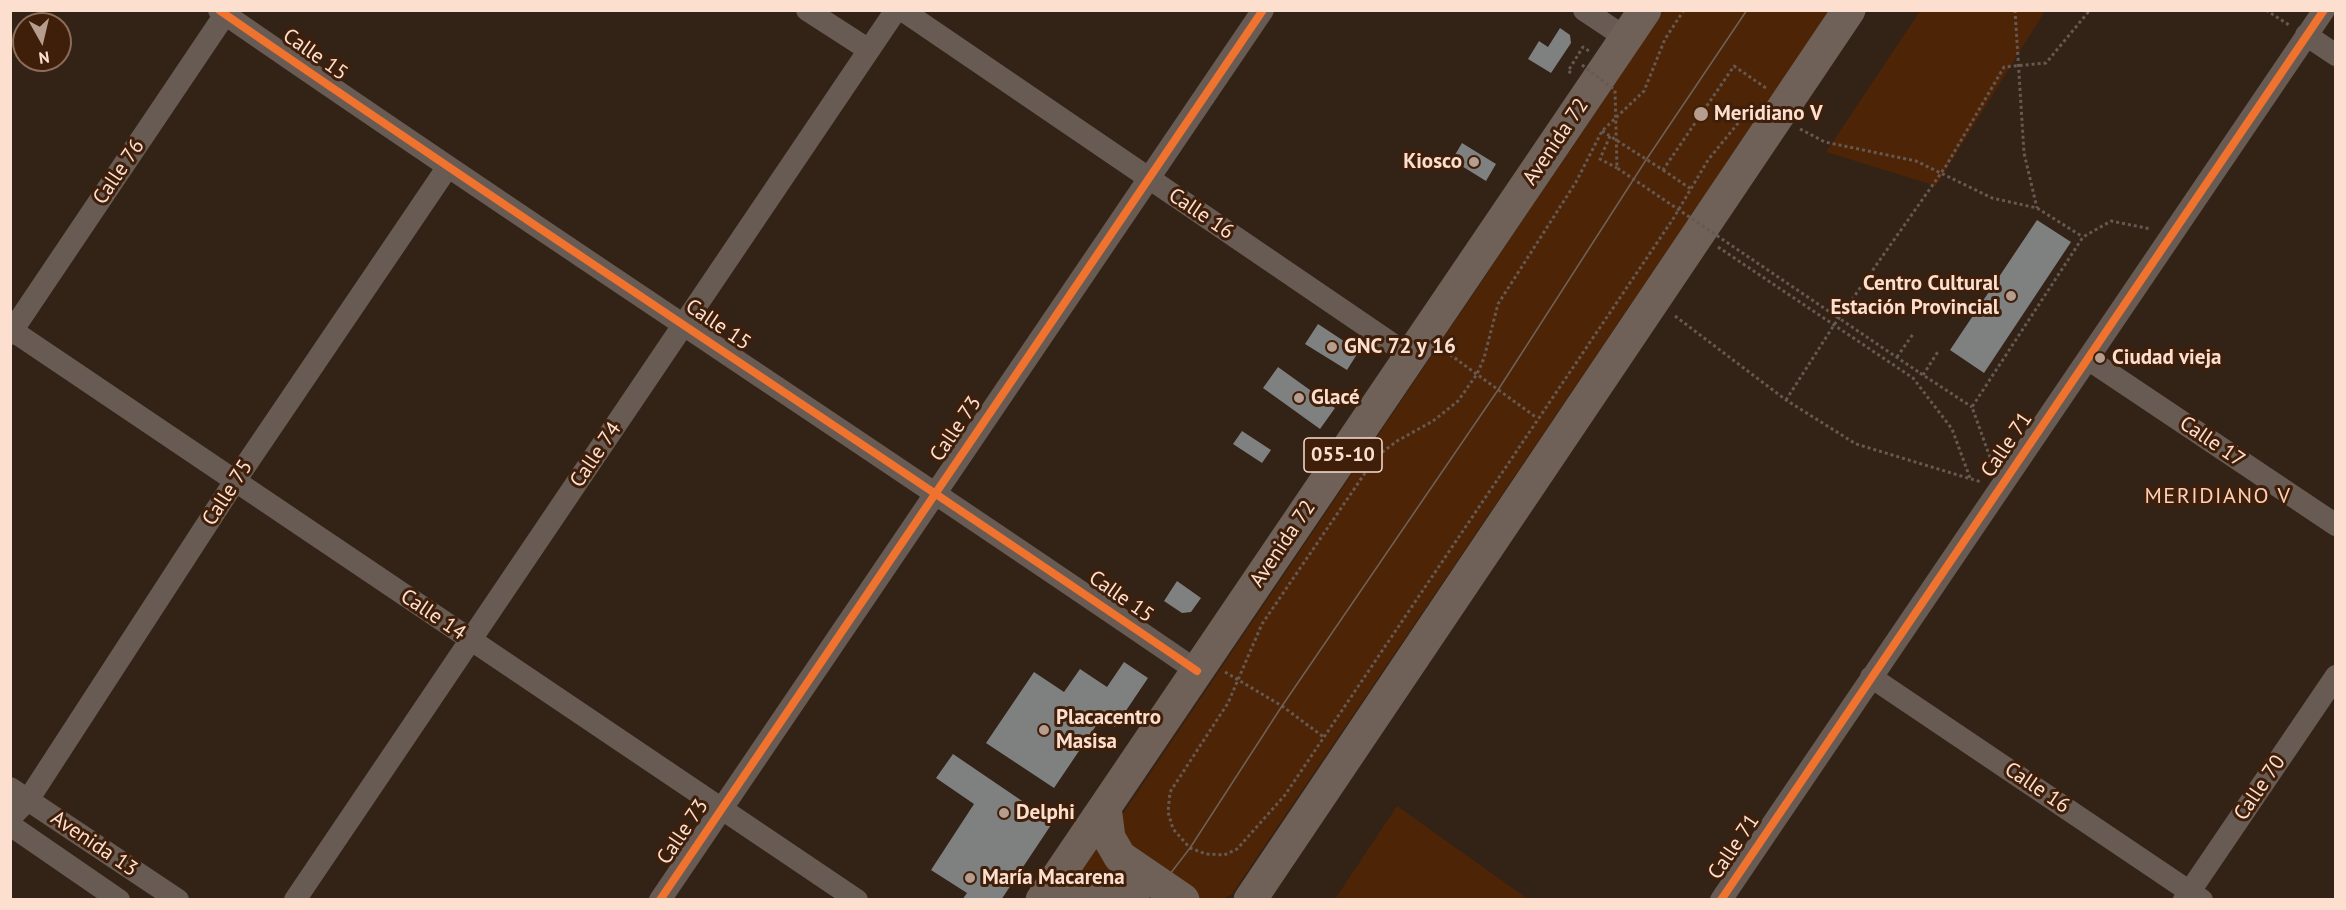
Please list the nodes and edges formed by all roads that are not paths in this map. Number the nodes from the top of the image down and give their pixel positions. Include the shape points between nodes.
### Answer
1 (807, 10) edge
2 (896, 10) edge
3 (902, 10) edge
4 (1263, 10) edge
5 (1584, 10) edge
6 (1645, 10) edge
7 (1849, 10) edge
8 (2324, 10) edge
9 (224, 12) edge
10 (2306, 35) junction
11 (1626, 38) junction
12 (869, 50) junction
13 (2336, 55) edge
14 (447, 168) junction
15 (1149, 179) junction
16 (684, 324) junction
17 (11, 331) edge
18 (1417, 346) junction
19 (2088, 358) junction
20 (235, 481) junction
21 (935, 491) junction
22 (2336, 525) edge
23 (471, 640) junction
24 (1201, 665) junction
25 (2336, 676) edge
26 (1871, 677) junction
27 (19, 794) edge
28 (1105, 807) junction
29 (720, 810) junction
30 (10, 818) edge
31 (10, 825) edge
32 (2192, 897) edge
33 (119, 900) edge
34 (178, 900) edge
35 (295, 900) edge
36 (660, 900) edge
37 (857, 900) edge
38 (1044, 900) edge
39 (1133, 900) edge
40 (1183, 900) edge
41 (1250, 900) edge
42 (1720, 900) edge

1 - 12 street
2 - 12 street, Calle 74
3 - 15 street, Calle 16
4 - 15 street, Calle 73
5 - 11 street
6 - 11 highway, Avenida 72 / 055-10
7 - 41 highway via 1772,101 1686,227 1654,301 1550,426 1336,745
8 - 10 street, Calle 71
9 - 14 street, Calle 15
9 - 17 street, Calle 76
10 - 13 street
10 - 19 street, Calle 71
11 - 18 highway, Avenida 72 / 055-10
12 - 16 street, Calle 74
14 - 16 street, Calle 15
14 - 20 street, Calle 75
15 - 18 street, Calle 16
15 - 21 street, Calle 73
16 - 21 street, Calle 15
16 - 23 street, Calle 74
17 - 20 street, Calle 14
18 - 24 highway, Avenida 72 / 055-10
19 - 22 street, Calle 17
19 - 26 street, Calle 71
20 - 23 street, Calle 14
20 - 27 street, Calle 75
21 - 24 street, Calle 15
21 - 29 street, Calle 73
23 - 29 street, Calle 14
23 - 35 street, Calle 74
24 - 28 highway, Avenida 72 / 055-10
25 - 32 street, Calle 70
26 - 32 street, Calle 16
26 - 42 street, Calle 71
27 - 30 street, Calle 75
27 - 34 street, Avenida 13
28 - 38 highway, Avenida 72 / 055-10
28 - 40 highway via 1109,838 1120,857
29 - 36 street, Calle 73
29 - 37 street, Calle 14
31 - 33 street, Avenida 13
38 - 39 highway via 1068,891 1095,888 1121,893

